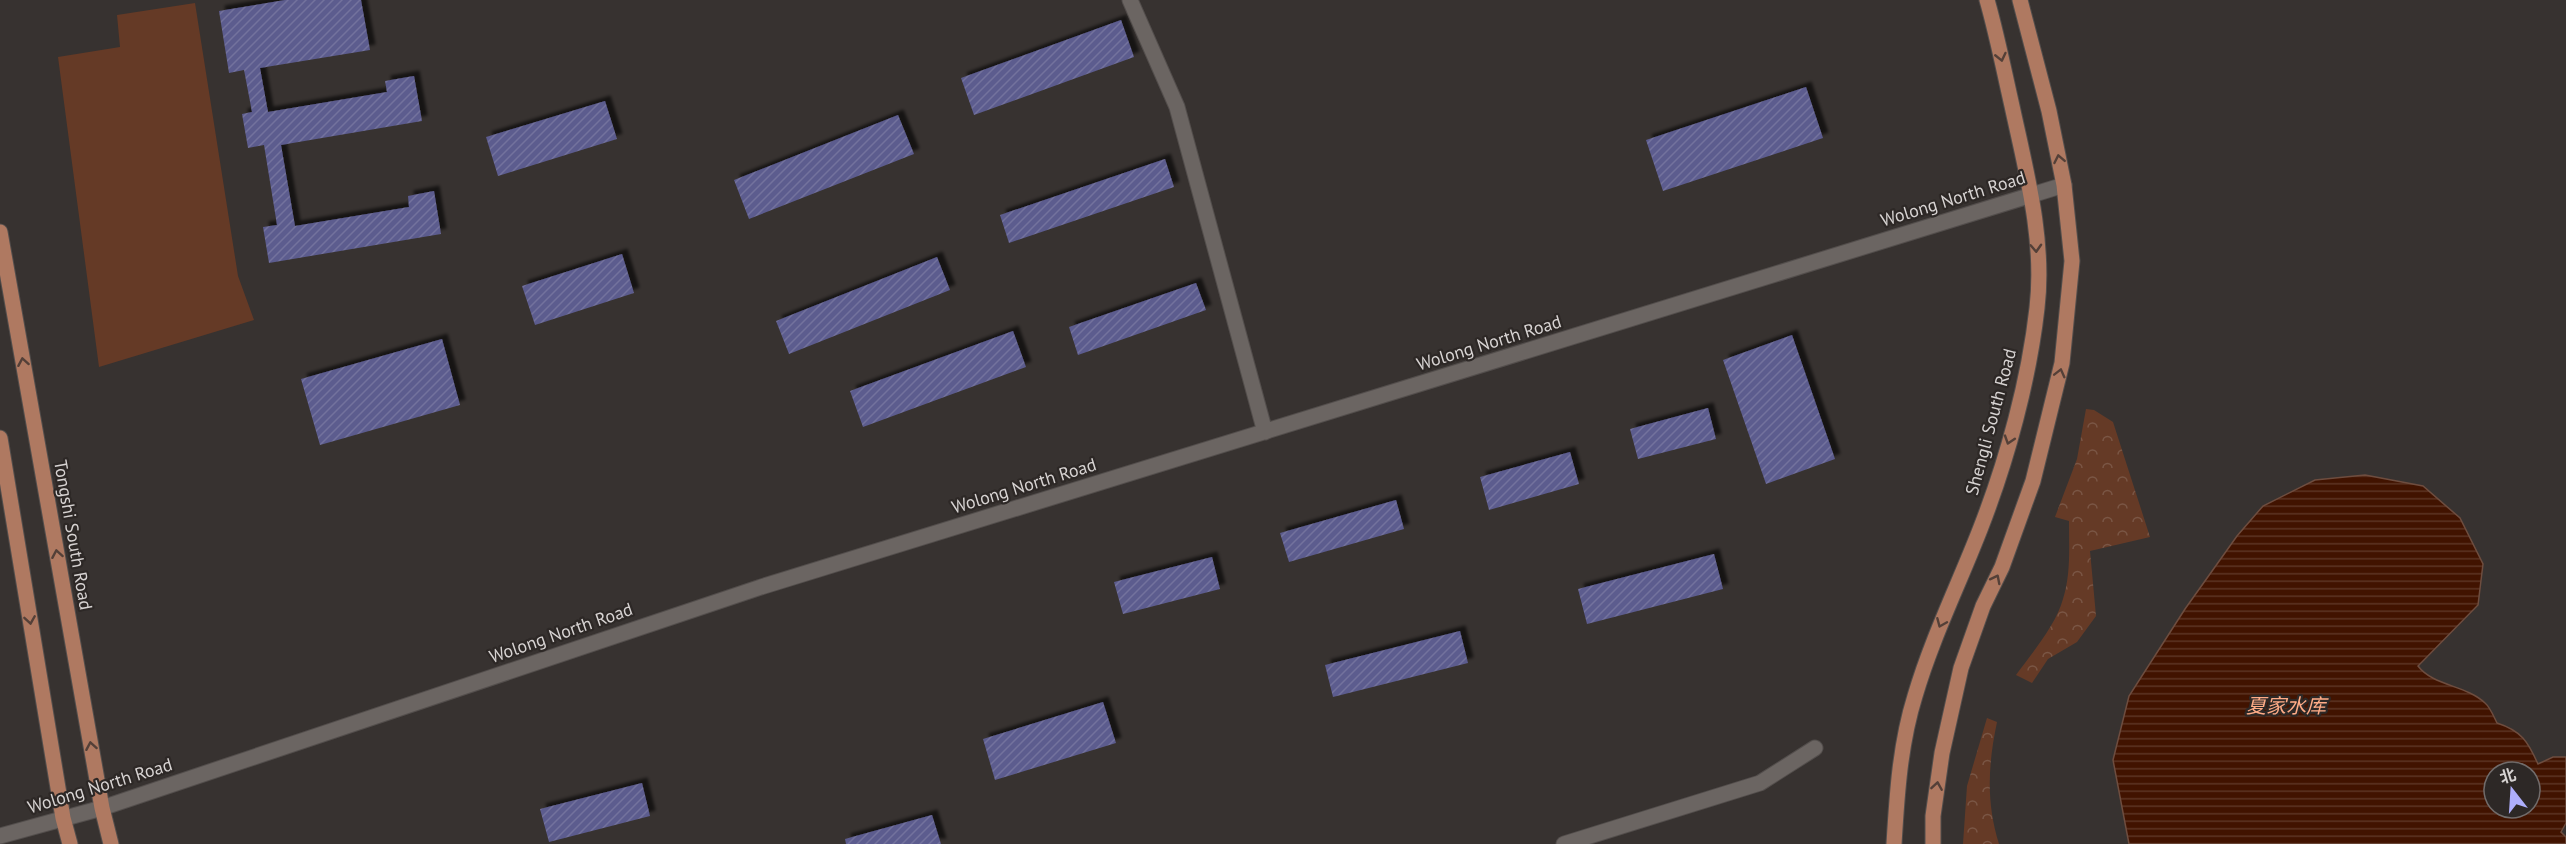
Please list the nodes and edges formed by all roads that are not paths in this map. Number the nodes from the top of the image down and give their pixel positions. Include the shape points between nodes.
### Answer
1 (1130, 0) edge
2 (1988, 0) edge
3 (2020, 0) edge
4 (2064, 185) junction
5 (2031, 195) junction
6 (0, 232) edge
7 (1265, 432) junction
8 (0, 438) edge
9 (1815, 748) dead end
10 (102, 808) junction
11 (63, 818) junction
12 (0, 836) edge
13 (70, 844) edge
14 (111, 844) edge
15 (1564, 844) edge
16 (1894, 844) edge
17 (1933, 844) edge

1 - 7 street via 1177,106
2 -> 5 main road, Shengli South Road
4 -> 3 main road
4 - 5 street, Wolong North Road
17 -> 4 main road via 1942,753 1961,668 2033,481 2062,363 2072,261
5 - 7 street, Wolong North Road
5 -> 16 main road, Shengli South Road via 2037,247 2037,305 2029,367 1982,525 1914,698 1899,770
10 -> 6 main road, Tongshi South Road
7 - 10 street, Wolong North Road via 761,587
8 -> 11 main road
9 - 15 street via 1760,783
10 - 11 street, Wolong North Road
10 - 14 main road, Tongshi South Road
11 - 12 street, Wolong North Road
11 - 13 main road

